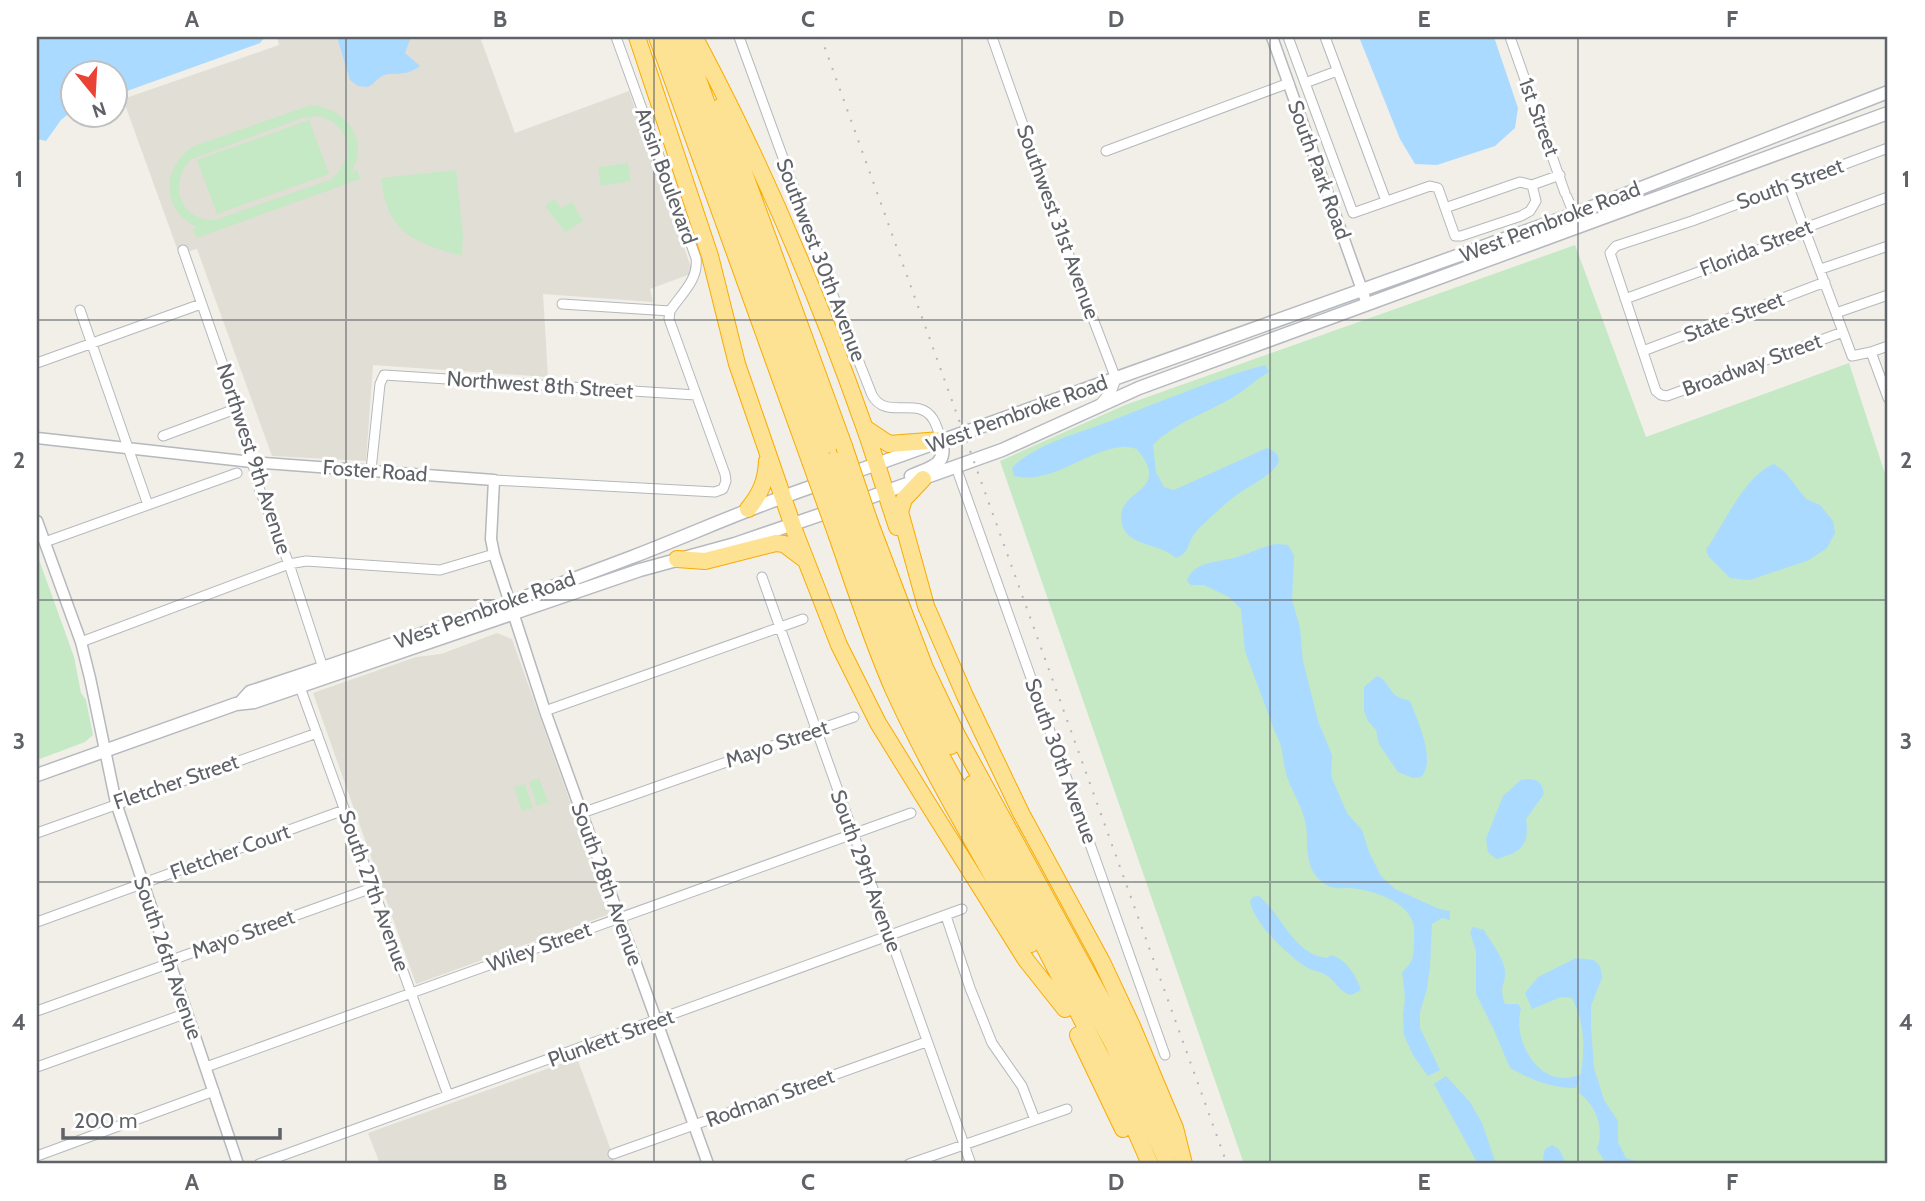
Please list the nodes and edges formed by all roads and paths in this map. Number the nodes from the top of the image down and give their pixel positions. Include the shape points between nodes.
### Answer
1 (616, 37) edge
2 (637, 37) edge
3 (657, 37) edge
4 (670, 37) edge
5 (739, 37) edge
6 (992, 37) edge
7 (1272, 37) edge
8 (1288, 37) edge
9 (1325, 37) edge
10 (692, 38) edge
11 (1512, 38) edge
12 (1337, 71) junction
13 (1289, 83) junction
14 (1305, 83) junction
15 (1888, 92) edge
16 (1888, 113) edge
17 (1888, 148) edge
18 (1107, 151) dead end
19 (1559, 175) junction
20 (1667, 177) junction
21 (1532, 185) junction
22 (1788, 185) junction
23 (1888, 197) edge
24 (1385, 201) junction
25 (1646, 202) junction
26 (1445, 208) junction
27 (1574, 214) junction
28 (1805, 228) junction
29 (1549, 238) junction
30 (1888, 246) edge
31 (183, 250) dead end
32 (1821, 269) junction
33 (1825, 282) junction
34 (1888, 295) edge
35 (1364, 298) junction
36 (1625, 299) junction
37 (201, 304) junction
38 (562, 304) dead end
39 (80, 310) dead end
40 (670, 311) junction
41 (1836, 313) junction
42 (1843, 332) junction
43 (92, 343) junction
44 (1888, 346) edge
45 (1643, 351) junction
46 (1871, 352) junction
47 (37, 363) edge
48 (1116, 379) junction
49 (696, 394) junction
50 (1888, 398) edge
51 (1100, 404) junction
52 (239, 408) junction
53 (864, 426) junction
54 (163, 436) dead end
55 (37, 438) edge
56 (942, 440) junction
57 (128, 447) junction
58 (827, 453) junction
59 (768, 455) junction
60 (252, 462) junction
61 (877, 465) junction
62 (956, 467) junction
63 (371, 470) junction
64 (237, 472) dead end
65 (923, 479) junction
66 (494, 480) junction
67 (885, 492) junction
68 (783, 496) junction
69 (148, 505) junction
70 (748, 509) junction
71 (37, 521) edge
72 (793, 525) junction
73 (854, 529) junction
74 (45, 542) junction
75 (494, 554) junction
76 (677, 559) junction
77 (912, 559) junction
78 (806, 562) junction
79 (289, 564) junction
80 (762, 577) dead end
81 (511, 608) junction
82 (803, 619) dead end
83 (779, 627) junction
84 (81, 642) junction
85 (323, 668) junction
86 (300, 687) junction
87 (241, 702) junction
88 (545, 711) junction
89 (854, 717) dead end
90 (815, 731) junction
91 (317, 733) junction
92 (105, 751) junction
93 (37, 775) edge
94 (116, 803) junction
95 (344, 810) junction
96 (582, 813) junction
97 (911, 813) dead end
98 (37, 833) edge
99 (854, 834) junction
100 (142, 884) junction
101 (372, 888) junction
102 (962, 909) dead end
103 (946, 916) junction
104 (620, 918) junction
105 (37, 922) edge
106 (889, 937) junction
107 (169, 961) junction
108 (412, 992) junction
109 (1065, 1009) junction
110 (37, 1011) edge
111 (187, 1013) junction
112 (656, 1022) junction
113 (926, 1042) junction
114 (1165, 1055) dead end
115 (37, 1067) edge
116 (206, 1067) junction
117 (214, 1091) junction
118 (449, 1095) junction
119 (1067, 1109) dead end
120 (1035, 1120) junction
121 (694, 1125) junction
122 (965, 1145) junction
123 (613, 1154) dead end
124 (37, 1156) edge
125 (238, 1164) edge
126 (259, 1164) edge
127 (708, 1164) edge
128 (909, 1164) edge
129 (971, 1164) edge
130 (1139, 1164) edge
131 (1150, 1164) edge
132 (1168, 1164) edge
133 (1182, 1164) edge

1 - 40 street, Ansin Boulevard via 696,258 695,276
2 - 59 highway via 710,256 737,364
3 - 58 highway
4 - 58 highway
5 - 56 street, Southwest 30th Avenue via 872,395 885,407 926,411
6 - 48 street, Southwest 31st Avenue
7 - 13 street, South Park Road
8 - 14 street
9 - 12 street
10 - 53 highway via 727,98 781,215
10 - 58 highway
11 - 19 street, 1st Street
12 - 14 street
12 - 24 street
13 - 18 street
13 - 35 street, South Park Road
14 - 24 street via 1353,212
15 - 20 main road, West Pembroke Road
16 - 25 main road, West Pembroke Road
17 - 22 street, South Street
19 - 21 street
19 - 27 street, 1st Street
20 - 25 main road via 1660,192
20 - 27 main road, West Pembroke Road
21 - 26 street via 1520,182
21 - 26 street via 1536,201 1526,214 1468,235 1455,236
22 - 28 street
22 - 36 street, South Street via 1616,246 1610,257
23 - 28 street, Florida Street
24 - 26 street via 1430,187 1438,188
25 - 29 main road, West Pembroke Road
27 - 29 main road via 1567,227
27 - 35 main road, West Pembroke Road
28 - 32 street
28 - 36 street, Florida Street via 1796,236
29 - 35 main road, West Pembroke Road
30 - 32 street
31 - 37 street, Northwest 9th Avenue
32 - 33 street
33 - 41 street
33 - 45 street, State Street
34 - 41 street, Broadway Street
35 - 48 main road, West Pembroke Road
35 - 51 main road, West Pembroke Road
36 - 45 street
37 - 43 street
37 - 52 street, Northwest 9th Avenue
38 - 40 street
39 - 43 street
40 - 49 street
41 - 42 street
42 - 45 street, Broadway Street via 1667,396 1656,391
42 - 46 street via 1852,356
43 - 47 street
43 - 57 street
44 - 46 street
46 - 50 street
48 - 51 street
48 - 56 main road, West Pembroke Road
49 - 63 street, Northwest 8th Street via 384,375
49 - 66 street, Foster Road via 726,481 723,489
51 - 62 main road, West Pembroke Road
52 - 54 street
52 - 60 street, Northwest 9th Avenue
53 - 56 highway via 889,444
53 - 61 highway
55 - 57 street, Foster Road
56 - 61 main road, West Pembroke Road
56 - 67 main road via 943,458
57 - 60 street, Foster Road
57 - 69 street
58 - 73 highway, bridge
58 - 73 highway, bridge
59 - 68 highway
59 - 70 highway via 765,483
60 - 63 street, Foster Road
60 - 79 street, Northwest 9th Avenue
61 - 67 highway
61 - 68 main road, West Pembroke Road
62 - 65 main road, West Pembroke Road
62 - 114 street, South 30th Avenue
63 - 66 street, Foster Road
64 - 69 street
65 - 67 main road, West Pembroke Road
65 - 77 highway via 904,499 900,512
66 - 75 street, South 28th Avenue
67 - 72 main road, West Pembroke Road
67 - 77 highway
68 - 70 main road, West Pembroke Road
68 - 72 highway
69 - 74 street
70 - 81 main road, West Pembroke Road
71 - 74 street, South 26th Avenue
72 - 76 main road, West Pembroke Road
72 - 78 highway
73 - 109 highway via 869,629 894,690
73 - 131 highway via 884,631 923,722 1108,1070
73 - 132 highway via 941,727 1113,1044
73 - 133 highway via 946,712 1107,1009
74 - 84 street, South 26th Avenue
75 - 79 street via 440,570 306,561
75 - 81 street, South 28th Avenue
76 - 78 highway via 705,561 776,543
76 - 81 main road, West Pembroke Road
77 - 133 highway via 926,606 965,696 1151,1067 1175,1128
78 - 109 highway via 839,645 878,723 1026,960
79 - 84 street
79 - 85 street, Northwest 9th Avenue
80 - 83 street, South 29th Avenue
81 - 85 main road, West Pembroke Road
81 - 86 main road, West Pembroke Road
81 - 88 street, South 28th Avenue
82 - 83 street
83 - 88 street
83 - 90 street, South 29th Avenue
84 - 92 street, South 26th Avenue
85 - 87 main road, West Pembroke Road via 250,692
86 - 87 main road, West Pembroke Road
86 - 91 street, South 27th Avenue
87 - 92 main road, West Pembroke Road
88 - 96 street, South 28th Avenue
89 - 90 street, Mayo Street
90 - 96 street, Mayo Street
90 - 99 street, South 29th Avenue
91 - 94 street, Fletcher Street
91 - 95 street, South 27th Avenue
92 - 93 main road, West Pembroke Road
92 - 94 street, South 26th Avenue
94 - 98 street, Fletcher Street
94 - 100 street, South 26th Avenue
95 - 100 street, Fletcher Court
95 - 101 street, South 27th Avenue
96 - 104 street, South 28th Avenue
97 - 99 street, Wiley Street
99 - 104 street, Wiley Street
99 - 106 street, South 29th Avenue
100 - 105 street, Fletcher Court
100 - 107 street, South 26th Avenue
101 - 107 street, Mayo Street
101 - 108 street, South 27th Avenue
102 - 103 street, Plunkett Street
103 - 106 street, Plunkett Street
103 - 120 street via 992,1043 1021,1086
104 - 108 street, Wiley Street
104 - 112 street, South 28th Avenue
106 - 112 street, Plunkett Street
106 - 113 street, South 29th Avenue
107 - 110 street, Mayo Street
107 - 111 street, South 26th Avenue
108 - 116 street, Wiley Street
108 - 118 street, South 27th Avenue
109 - 130 highway
111 - 115 street
111 - 116 street, South 26th Avenue
112 - 118 street, Plunkett Street
112 - 121 street, South 28th Avenue
113 - 121 street, Rodman Street
113 - 122 street, South 29th Avenue
116 - 117 street, South 26th Avenue
117 - 124 street
117 - 125 street, South 26th Avenue
118 - 126 street, Plunkett Street
119 - 120 street
120 - 122 street
121 - 123 street, Rodman Street
121 - 127 street, South 28th Avenue
122 - 128 street
122 - 129 street, South 29th Avenue

